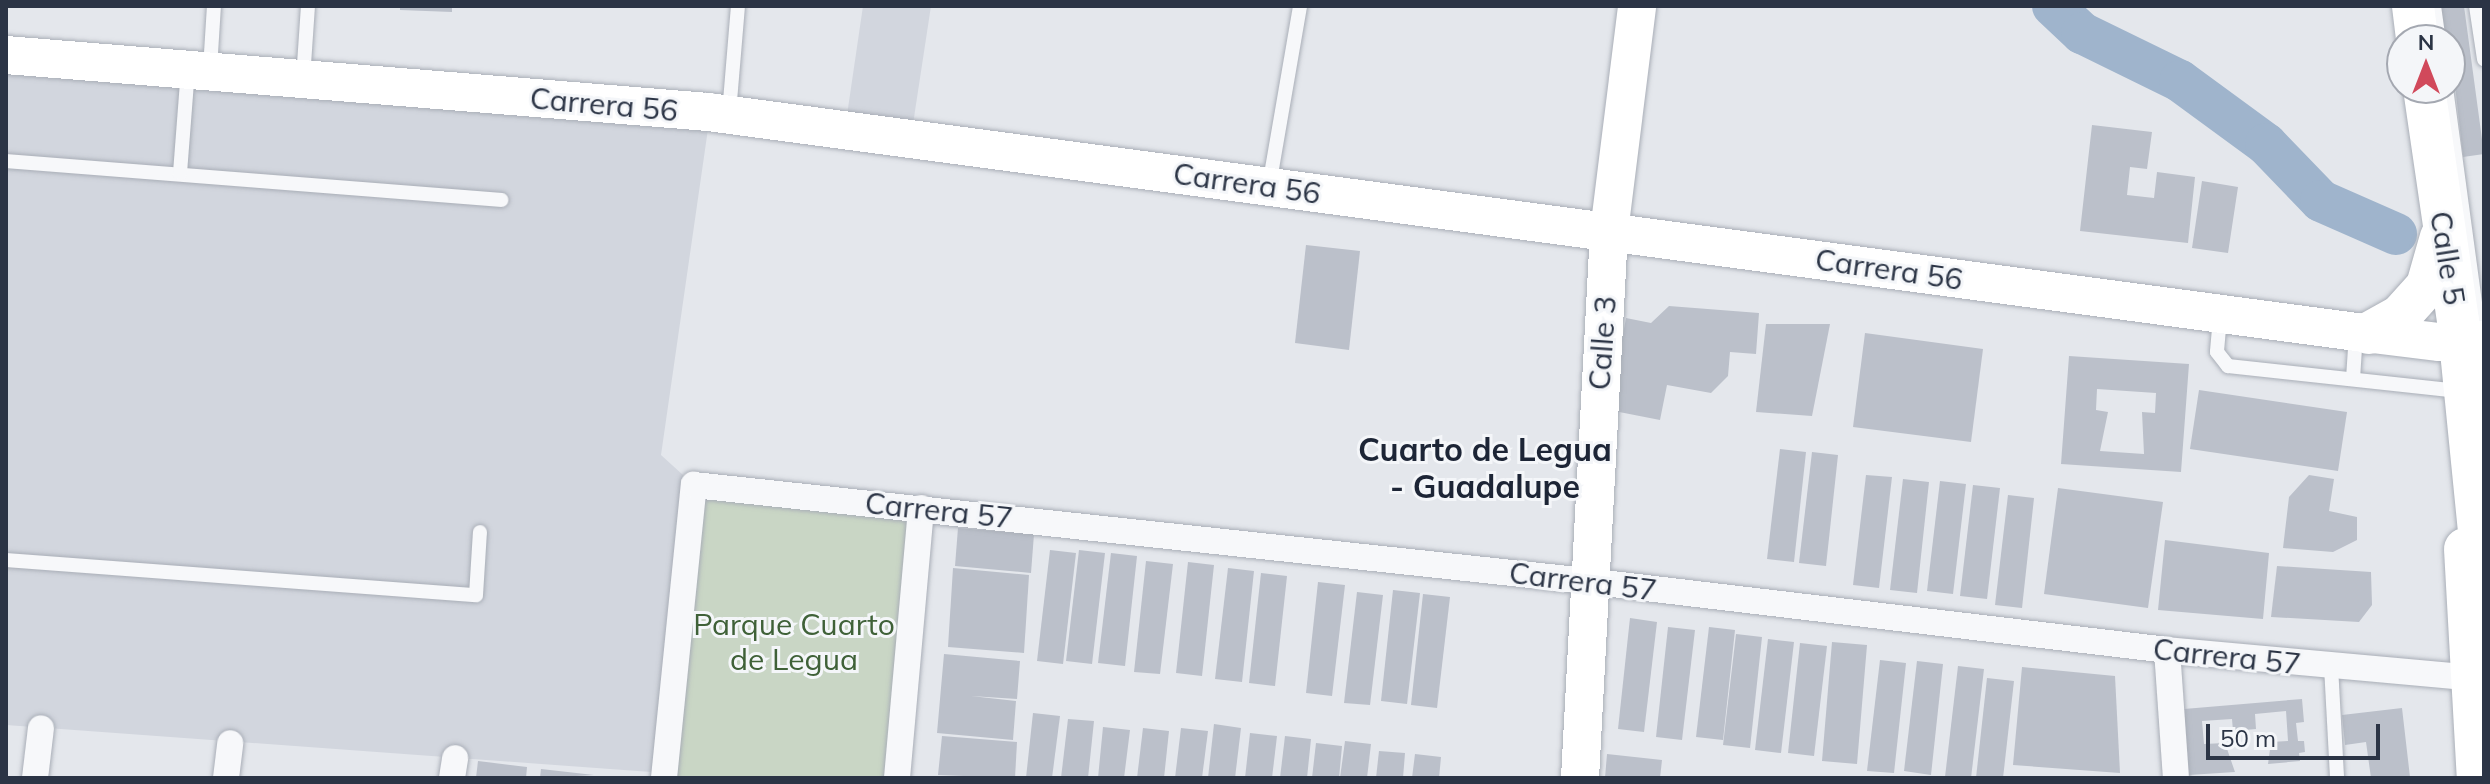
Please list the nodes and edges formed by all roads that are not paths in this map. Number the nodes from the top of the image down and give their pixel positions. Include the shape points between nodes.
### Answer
1 (214, 6) edge
2 (308, 6) edge
3 (738, 6) edge
4 (1300, 6) edge
5 (1637, 6) edge
6 (2476, 6) edge
7 (6, 55) edge
8 (2484, 59) edge
9 (199, 71) junction
10 (302, 79) junction
11 (2426, 104) edge
12 (2448, 104) edge
13 (728, 115) junction
14 (6, 161) edge
15 (180, 173) junction
16 (1269, 186) junction
17 (501, 200) dead end
18 (2442, 224) junction
19 (1609, 232) junction
20 (2220, 314) junction
21 (2363, 333) junction
22 (2474, 372) edge
23 (2353, 379) junction
24 (921, 508) junction
25 (480, 532) dead end
26 (6, 560) edge
27 (2484, 580) edge
28 (1587, 581) junction
29 (2167, 650) junction
30 (2331, 666) junction
31 (2472, 678) junction
32 (41, 728) dead end
33 (230, 743) dead end
34 (664, 776) edge
35 (35, 778) edge
36 (226, 778) edge
37 (897, 778) edge
38 (1580, 778) edge
39 (2176, 778) edge
40 (2337, 778) edge
41 (2478, 778) edge

1 - 9 lane
2 - 10 lane
3 - 13 lane
4 - 16 lane
5 - 19 street, Calle 3
6 - 8 lane
7 - 9 street, Carrera 56
9 - 10 street, Carrera 56
9 - 15 lane
10 - 13 street, Carrera 56
11 - 18 main road, Calle 5
12 - 22 lane
13 - 16 street, Carrera 56
14 - 15 lane
15 - 17 lane
16 - 19 street, Carrera 56
18 - 21 main road via 2441,249 2427,286 2400,316
18 - 22 main road, Calle 5
19 - 20 street, Carrera 56
19 - 28 street, Calle 3
20 - 21 street, Carrera 56
20 - 23 lane via 2217,352 2222,363
21 - 22 street, Carrera 56
21 - 23 lane
22 - 23 lane
22 - 27 main road, Calle 5
22 - 31 main road, Calle 5 via 2462,492
24 - 28 street, Carrera 57
24 - 34 street, Carrera 57 via 694,485
24 - 37 street
25 - 26 lane via 476,595
28 - 29 street, Carrera 57
28 - 38 street, Calle 3
29 - 30 street, Carrera 57
29 - 39 street
30 - 31 street, Carrera 57
30 - 40 lane
31 - 41 main road, Calle 5
32 - 35 street
33 - 36 street

